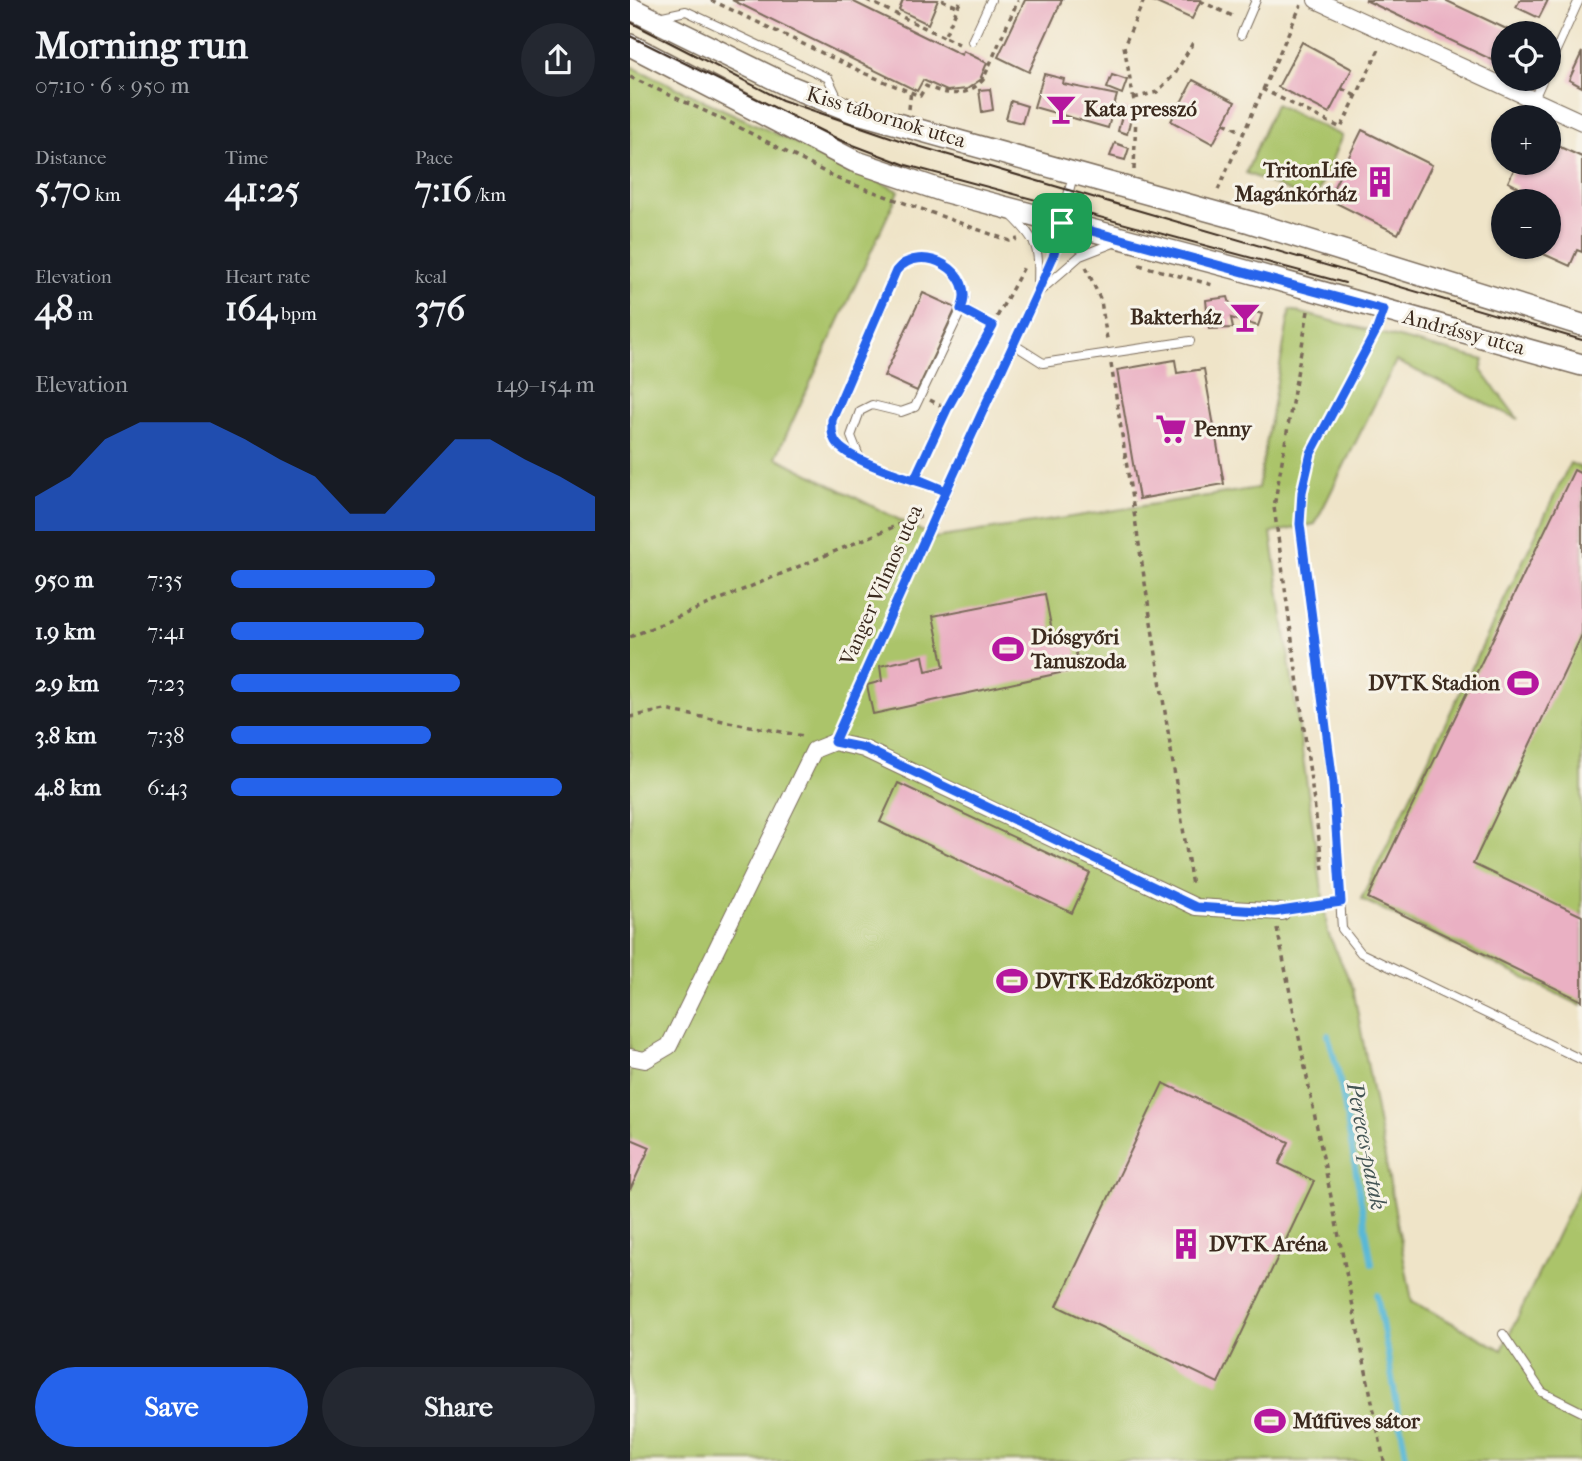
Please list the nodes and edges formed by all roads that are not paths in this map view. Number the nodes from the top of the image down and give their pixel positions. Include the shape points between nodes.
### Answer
1 (991, 0) edge
2 (1256, 0) edge
3 (1316, 0) edge
4 (1579, 0) edge
5 (630, 8) edge
6 (1241, 35) dead end
7 (1561, 40) edge
8 (972, 41) dead end
9 (630, 45) edge
10 (1538, 91) edge
11 (1533, 101) junction
12 (1582, 122) edge
13 (1074, 172) junction
14 (1003, 208) junction
15 (1062, 223) junction
16 (1123, 238) junction
17 (1037, 293) junction
18 (1384, 310) junction
19 (1582, 325) edge
20 (1190, 341) dead end
21 (1013, 344) junction
22 (1582, 365) edge
23 (860, 459) junction
24 (946, 491) junction
25 (834, 742) junction
26 (1341, 902) junction
27 (1278, 912) joint
28 (630, 1057) edge
29 (1582, 1060) edge
30 (1503, 1334) dead end
31 (1582, 1412) edge

1 - 8 lane
2 - 6 lane
3 - 11 street
4 - 7 lane
5 - 13 main road, Kiss tábornok utca via 842,107
9 - 14 main road, Kiss tábornok utca via 854,161
10 - 11 lane
11 - 12 street
13 - 15 lane, Vanger Vilmos utca
13 - 19 main road, Andrássy utca
14 - 15 main road, Kiss tábornok utca
14 - 17 lane via 1037,247
15 - 16 main road, Andrássy utca
15 - 17 lane, Vanger Vilmos utca
16 - 17 lane via 1080,256
16 - 18 main road, Andrássy utca
17 - 21 lane, Vanger Vilmos utca
18 - 22 main road, Andrássy utca
18 - 26 lane via 1311,453 1302,492 1300,524 1333,783
20 - 21 lane via 1043,363
21 - 24 lane, Vanger Vilmos utca
23 - 23 lane via 851,436 860,411 872,405 901,412 915,407 961,309 965,288 959,275 923,257 908,260 896,271 832,420 836,442
23 - 24 lane
24 - 25 lane, Vanger Vilmos utca
25 - 27 street via 864,748 1196,907
25 - 28 street, Vanger Vilmos utca via 814,750 669,1046 645,1060
26 - 27 lane
26 - 29 lane via 1342,929 1361,953
30 - 31 lane via 1542,1392

